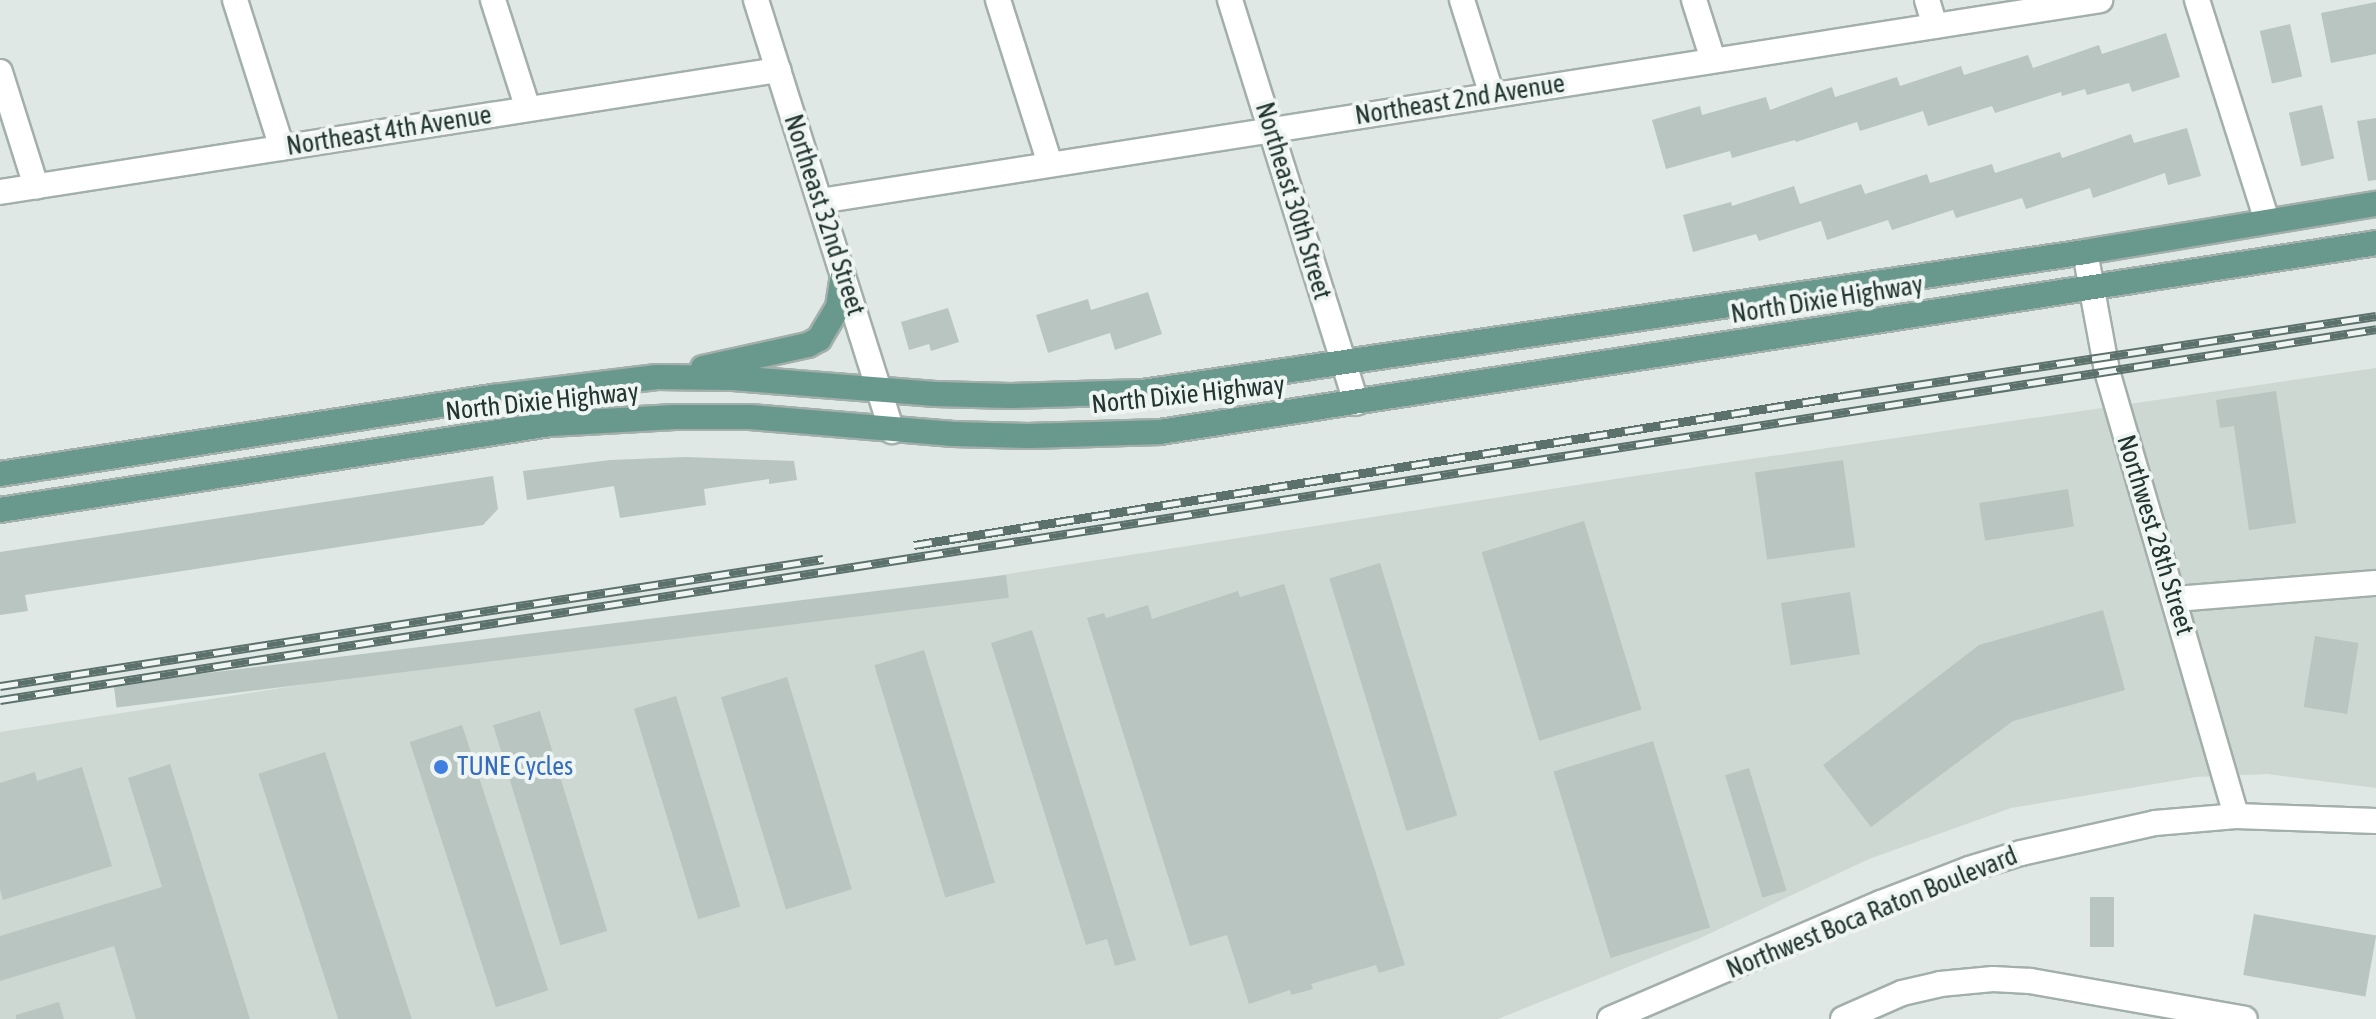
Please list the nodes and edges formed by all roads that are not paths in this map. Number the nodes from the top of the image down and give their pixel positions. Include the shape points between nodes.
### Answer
1 (235, 0) edge
2 (493, 0) edge
3 (756, 0) edge
4 (998, 0) edge
5 (1230, 0) edge
6 (1462, 0) edge
7 (1694, 0) edge
8 (1927, 0) edge
9 (2100, 0) edge
10 (2197, 0) edge
11 (1935, 26) junction
12 (1713, 60) junction
13 (778, 70) junction
14 (0, 72) edge
15 (1492, 95) junction
16 (528, 109) junction
17 (1271, 129) junction
18 (282, 148) junction
19 (1050, 164) junction
20 (36, 186) junction
21 (0, 192) edge
22 (820, 201) junction
23 (2376, 204) edge
24 (2267, 221) junction
25 (2376, 243) edge
26 (2085, 252) junction
27 (843, 275) junction
28 (2090, 287) junction
29 (1344, 362) junction
30 (657, 377) junction
31 (880, 391) junction
32 (1356, 403) junction
33 (892, 431) junction
34 (0, 474) edge
35 (0, 510) edge
36 (2376, 583) edge
37 (2175, 599) junction
38 (2236, 816) junction
39 (2376, 821) edge
40 (1610, 1019) edge
41 (1843, 1019) edge
42 (2245, 1019) edge

1 - 18 street
2 - 16 street
3 - 13 street, Northeast 32nd Street
4 - 19 street
5 - 17 street, Northeast 30th Street
6 - 15 street
7 - 12 street
8 - 11 street
9 - 11 street, Northeast 2nd Avenue
10 - 24 street
11 - 12 street, Northeast 2nd Avenue
12 - 15 street, Northeast 2nd Avenue
13 - 16 street, Northeast 4th Avenue
13 - 22 street, Northeast 32nd Street
14 - 20 street
15 - 17 street, Northeast 2nd Avenue
16 - 18 street, Northeast 4th Avenue
17 - 19 street, Northeast 2nd Avenue
17 - 29 street, Northeast 30th Street
18 - 20 street, Northeast 4th Avenue
19 - 22 street, Northeast 2nd Avenue
20 - 21 street, Northeast 4th Avenue
22 - 27 street, Northeast 32nd Street
23 - 24 main road, North Dixie Highway
24 - 26 main road, North Dixie Highway
25 - 28 main road, North Dixie Highway
26 - 28 street, Northwest 28th Street
26 - 29 main road, North Dixie Highway
27 - 30 main road via 829,328 808,345
27 - 31 street, Northeast 32nd Street
28 - 32 main road, North Dixie Highway
28 - 37 street, Northwest 28th Street via 2107,371
29 - 31 main road, North Dixie Highway via 1143,392 1011,396
29 - 32 street, Northeast 30th Street
30 - 31 main road, North Dixie Highway
30 - 34 main road, North Dixie Highway via 494,397
31 - 33 street, Northeast 32nd Street
32 - 33 main road, North Dixie Highway via 1160,432 1028,436
33 - 35 main road, North Dixie Highway via 750,417 550,424
36 - 37 street
37 - 38 street, Northwest 28th Street
38 - 39 street, Northwest Boca Raton Boulevard
38 - 40 street, Northwest Boca Raton Boulevard via 2085,836 1969,869
41 - 42 street via 1902,993 1993,979

